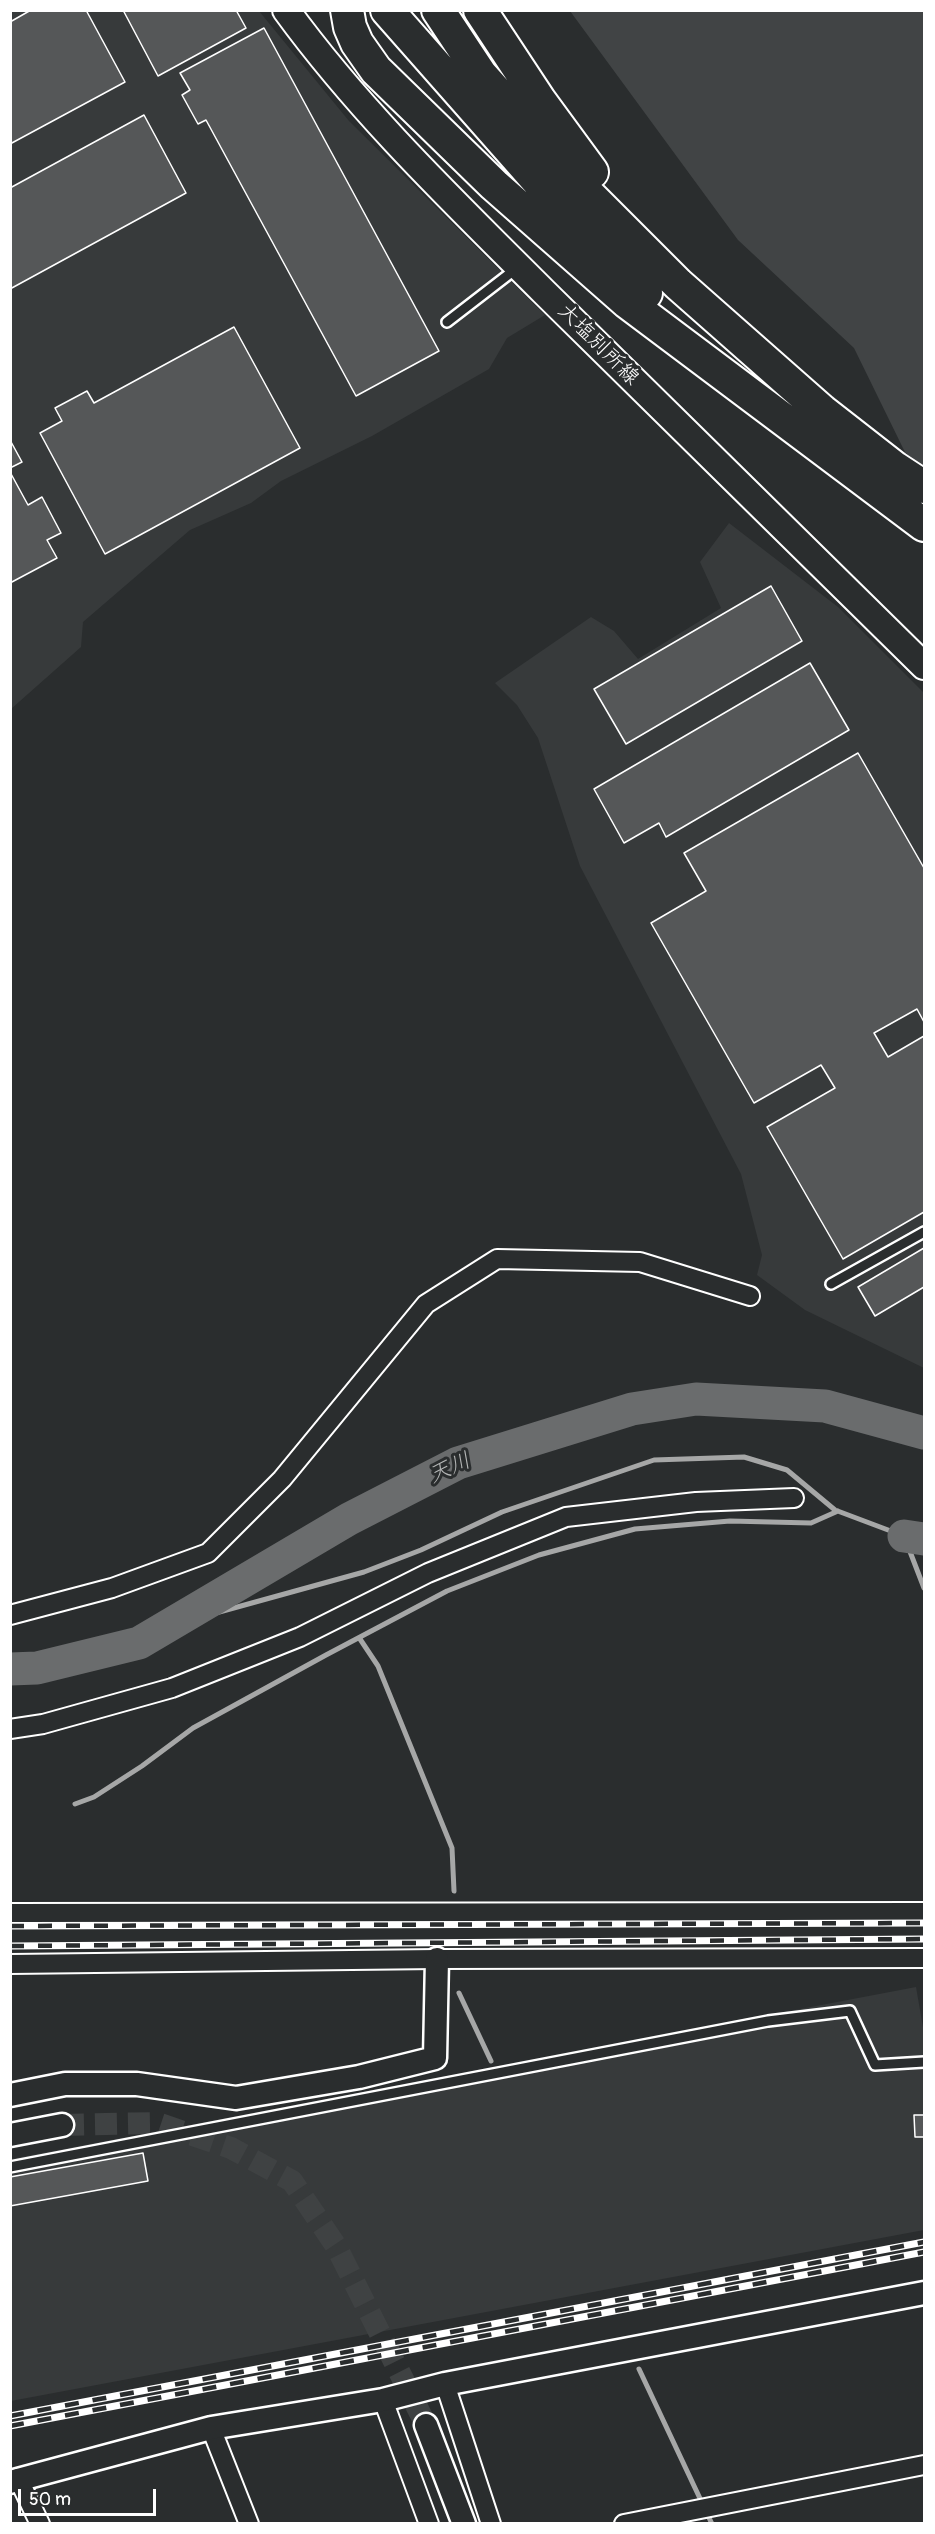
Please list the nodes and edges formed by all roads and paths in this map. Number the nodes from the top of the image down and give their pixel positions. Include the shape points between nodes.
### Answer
1 (286, 10) edge
2 (347, 10) edge
3 (387, 10) edge
4 (400, 10) edge
5 (426, 10) edge
6 (438, 10) edge
7 (480, 10) edge
8 (471, 84) junction
9 (518, 266) junction
10 (447, 322) dead end
11 (812, 421) junction
12 (924, 487) edge
13 (924, 525) edge
14 (924, 666) edge
15 (924, 1232) edge
16 (831, 1284) dead end
17 (750, 1296) dead end
18 (794, 1498) dead end
19 (10, 1616) edge
20 (10, 1729) edge
21 (924, 1912) edge
22 (10, 1913) edge
23 (924, 1958) edge
24 (437, 1959) junction
25 (10, 1964) edge
26 (924, 2062) edge
27 (10, 2095) edge
28 (62, 2125) tunnel mouth
29 (10, 2135) edge
30 (10, 2167) edge
31 (924, 2293) edge
32 (445, 2384) junction
33 (383, 2400) junction
34 (426, 2425) tunnel mouth
35 (212, 2428) junction
36 (924, 2465) edge
37 (14, 2480) edge
38 (699, 2513) edge
39 (40, 2523) edge
40 (249, 2523) edge
41 (429, 2523) edge
42 (464, 2523) edge
43 (491, 2523) edge
44 (624, 2523) edge

1 - 9 main road, 大塩別所線 via 361,103
2 - 11 highway via 357,43 376,70 494,185 627,302
3 - 8 highway
4 - 8 highway
5 - 8 highway
6 - 8 highway
7 - 11 highway via 570,143 640,229
8 - 11 highway via 559,205 659,306
9 - 10 lane
9 - 14 main road, 大塩別所線
11 - 12 highway
11 - 13 highway
15 - 16 lane
17 - 19 street via 640,1262 497,1259 426,1304 282,1479 208,1552 112,1588
18 - 20 street via 696,1502 566,1517 428,1573 300,1637 172,1688 43,1724
21 - 22 street
23 - 24 street
24 - 25 street
24 - 27 street via 435,2058 359,2077 236,2098 137,2084 65,2084
26 - 30 lane via 875,2065 850,2012 779,2019
28 - 29 street
31 - 32 street
32 - 33 street
32 - 43 street
33 - 35 street
33 - 41 street
34 - 42 street
35 - 37 street
35 - 40 street
36 - 38 street
37 - 39 street
38 - 44 street

